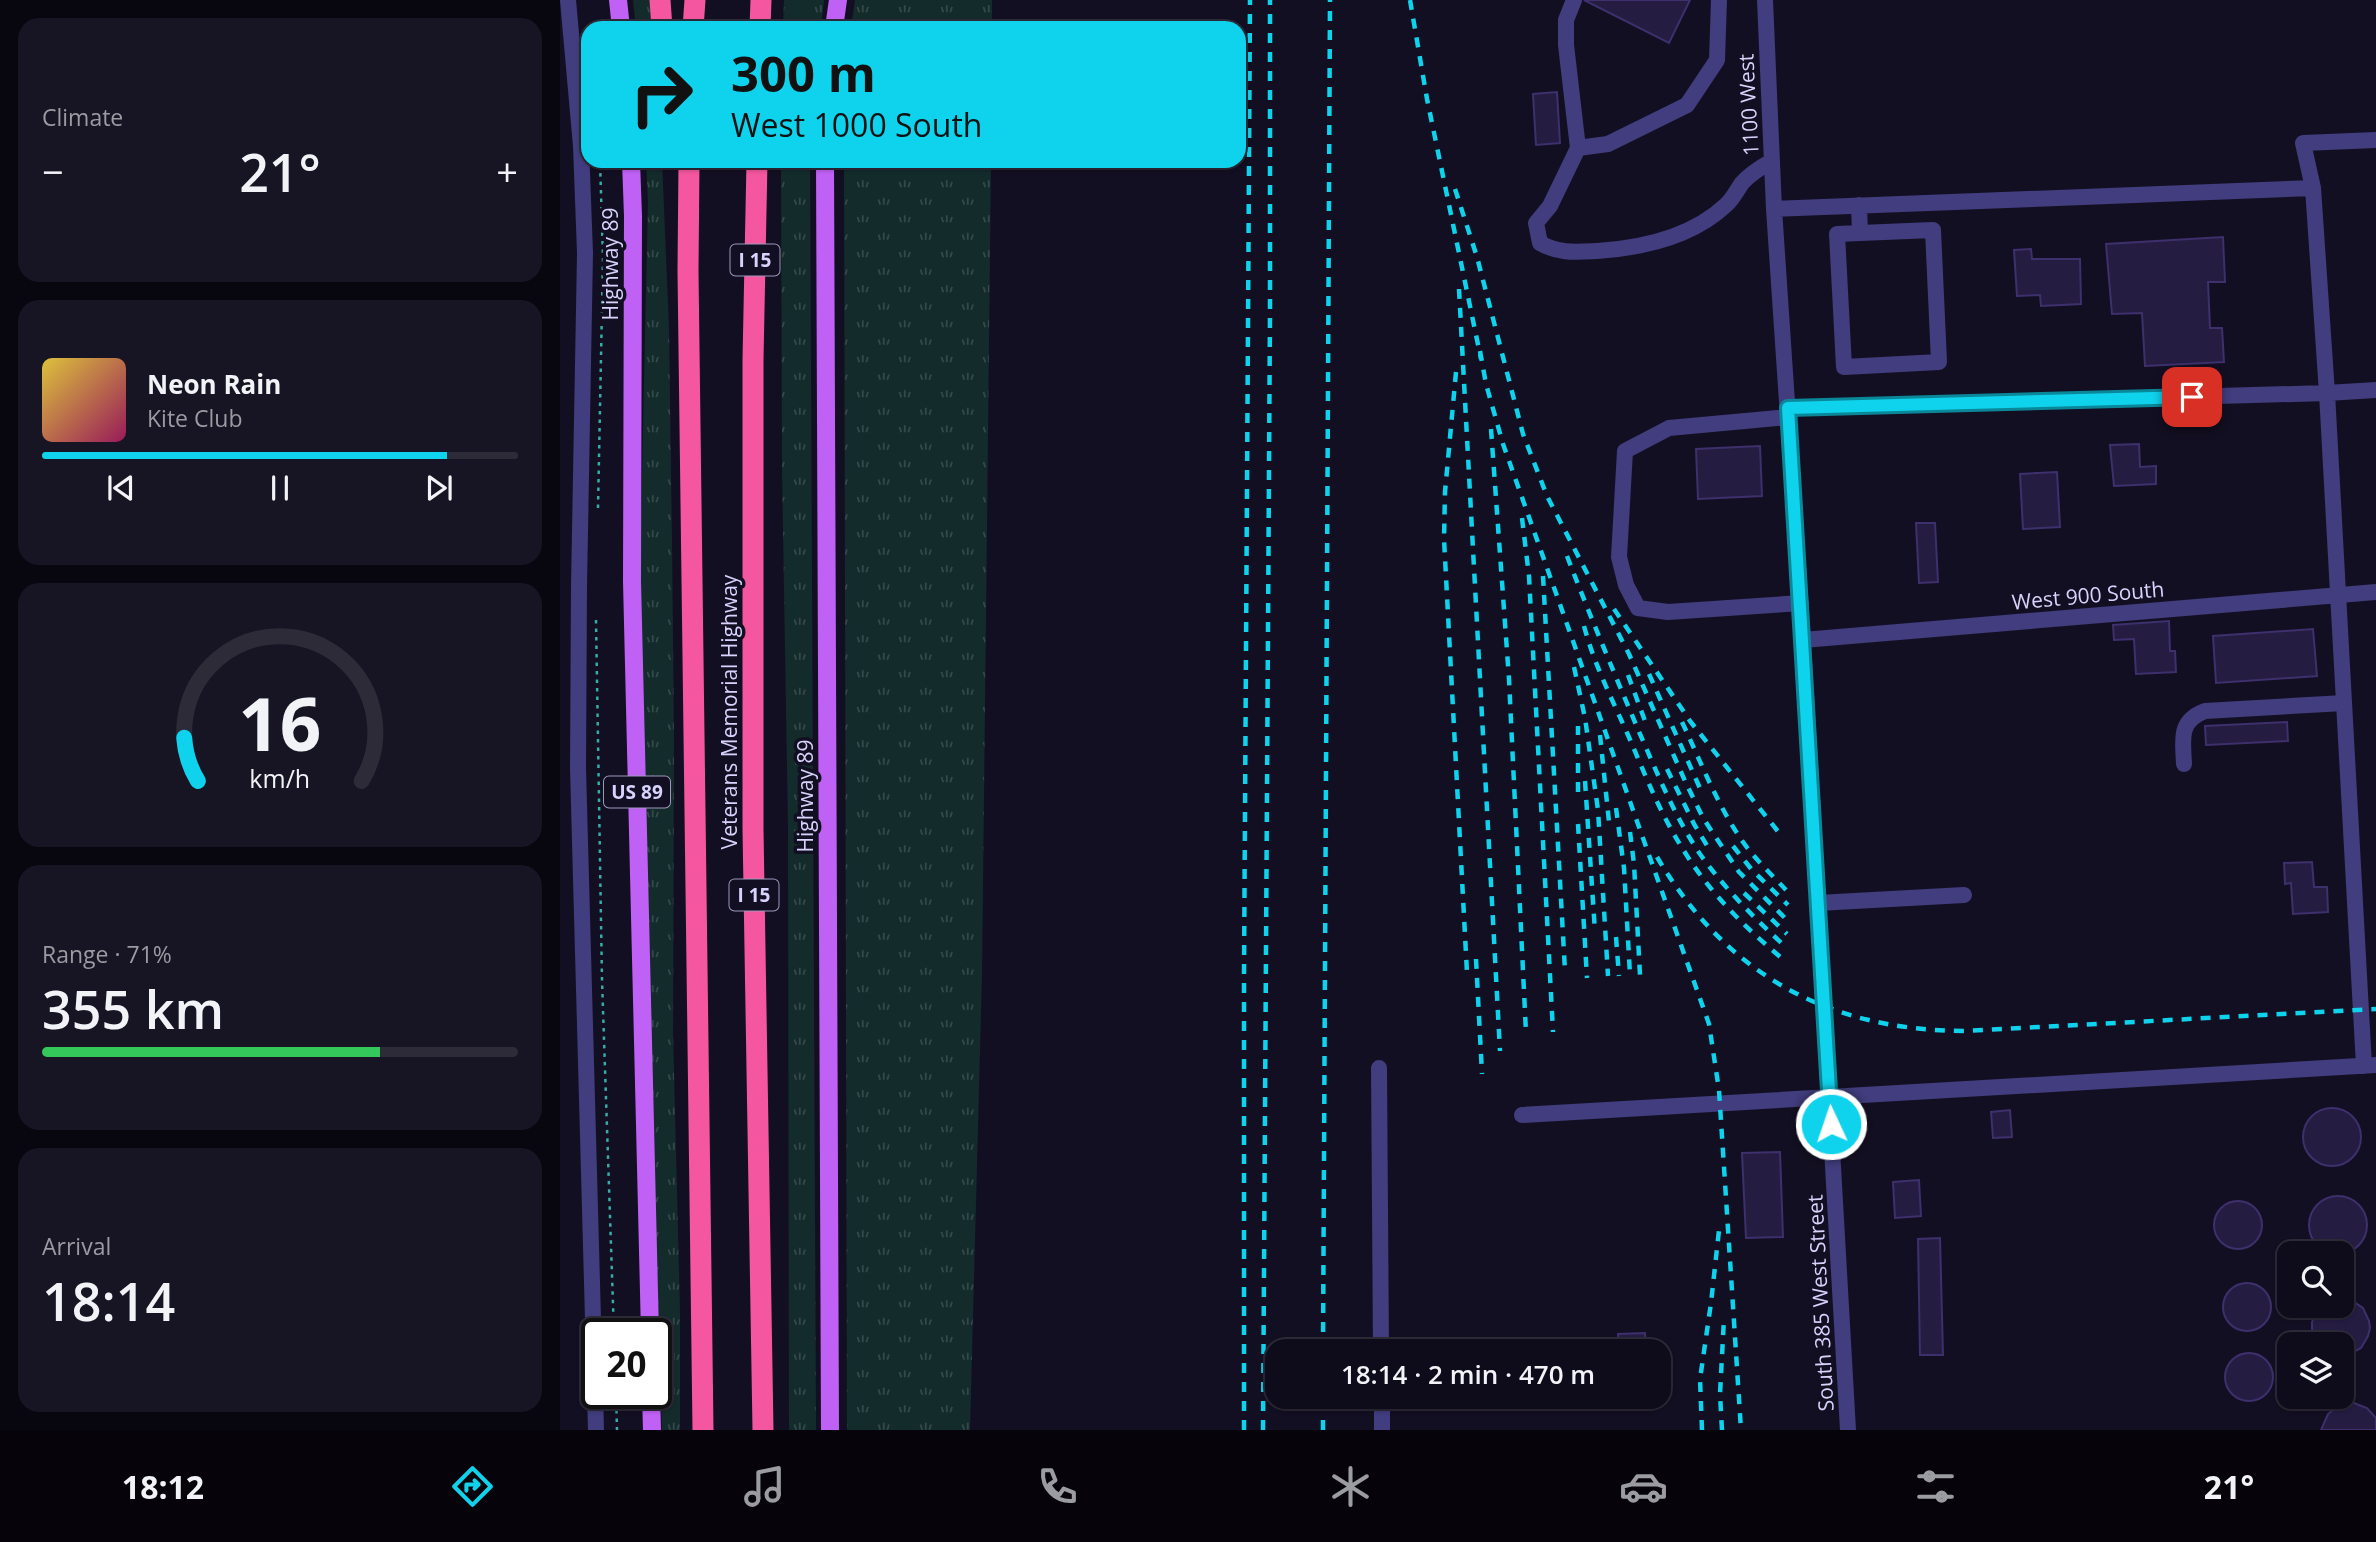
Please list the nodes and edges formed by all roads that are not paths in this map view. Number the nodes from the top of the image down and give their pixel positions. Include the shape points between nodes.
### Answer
1 (568, 0) edge
2 (618, 0) edge
3 (660, 0) edge
4 (695, 0) edge
5 (761, 0) edge
6 (838, 0) edge
7 (1574, 0) edge
8 (1719, 0) edge
9 (1765, 0) edge
10 (620, 21) edge
11 (662, 21) edge
12 (693, 21) edge
13 (760, 21) edge
14 (835, 21) edge
15 (2376, 140) edge
16 (581, 146) edge
17 (1578, 148) junction
18 (1772, 160) junction
19 (582, 168) edge
20 (631, 168) edge
21 (677, 168) edge
22 (689, 168) edge
23 (757, 168) edge
24 (825, 168) edge
25 (2313, 187) junction
26 (1859, 205) junction
27 (1774, 209) junction
28 (1860, 233) junction
29 (688, 271) junction
30 (2376, 390) edge
31 (2327, 393) junction
32 (1788, 413) junction
33 (2376, 592) edge
34 (2337, 594) junction
35 (1801, 603) junction
36 (1803, 640) junction
37 (2344, 703) junction
38 (2185, 764) dead end
39 (1964, 895) dead end
40 (1818, 903) junction
41 (2370, 1066) edge
42 (1379, 1068) dead end
43 (1830, 1096) junction
44 (1522, 1115) dead end
45 (650, 1318) edge
46 (1381, 1339) edge
47 (651, 1409) edge
48 (1382, 1409) edge
49 (596, 1430) edge
50 (652, 1430) edge
51 (703, 1430) edge
52 (763, 1430) edge
53 (830, 1430) edge
54 (1382, 1430) edge
55 (1848, 1430) edge

1 - 16 street
2 - 10 main road
3 - 11 highway
4 - 12 highway
5 - 13 highway
6 - 14 main road
7 - 17 street via 1566,20 1566,45
8 - 17 street via 1717,60 1687,105 1608,144
9 - 18 street, 1100 West
15 - 25 street via 2303,144
17 - 18 street via 1550,206 1536,223 1540,243 1570,253 1663,241 1727,204 1754,171
18 - 27 street, 1100 West
19 - 49 street via 585,253 578,768
20 - 45 main road, Highway 89 / US 89 via 632,581
21 - 29 highway
22 - 29 highway, Veterans Memorial Highway
23 - 52 highway, Veterans Memorial Highway / I 15 via 753,829
24 - 53 main road, Highway 89
25 - 26 street
25 - 31 street
26 - 27 street
26 - 28 street
27 - 32 street, South 385 West Street
28 - 28 street via 1837,234 1844,367 1939,362 1933,230
29 - 51 highway, Veterans Memorial Highway
30 - 31 street
31 - 32 street
31 - 34 street
32 - 35 street, South 385 West Street
32 - 35 street via 1669,428 1625,451 1619,558 1638,608 1668,612
33 - 34 street, West 900 South
34 - 36 street, West 900 South
34 - 37 street
35 - 36 street, South 385 West Street
36 - 40 street, South 385 West Street
37 - 38 street via 2205,711 2189,719 2185,728
37 - 41 street
39 - 40 street
40 - 43 street, South 385 West Street
41 - 43 street
42 - 46 street
43 - 44 street
43 - 55 street, South 385 West Street
47 - 50 main road
48 - 54 street

